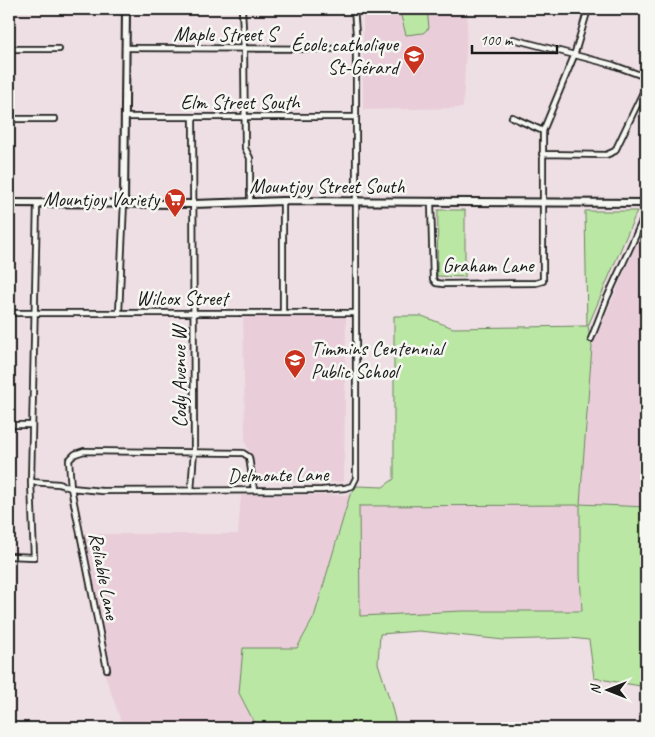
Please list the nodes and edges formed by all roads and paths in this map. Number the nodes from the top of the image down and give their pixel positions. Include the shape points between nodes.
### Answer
1 (126, 9) edge
2 (242, 9) edge
3 (354, 9) edge
4 (588, 9) edge
5 (513, 39) dead end
6 (125, 48) junction
7 (9, 49) edge
8 (59, 49) dead end
9 (244, 49) junction
10 (356, 49) junction
11 (574, 56) junction
12 (646, 84) edge
13 (124, 117) junction
14 (193, 117) junction
15 (355, 117) junction
16 (512, 117) dead end
17 (244, 118) junction
18 (9, 119) edge
19 (55, 119) dead end
20 (543, 131) junction
21 (542, 154) junction
22 (283, 201) junction
23 (124, 202) junction
24 (250, 202) junction
25 (356, 202) junction
26 (431, 202) junction
27 (542, 202) junction
28 (9, 203) edge
29 (37, 203) junction
30 (646, 203) edge
31 (193, 204) junction
32 (646, 213) edge
33 (9, 313) edge
34 (36, 313) junction
35 (119, 313) junction
36 (194, 313) junction
37 (283, 313) junction
38 (356, 313) junction
39 (591, 339) dead end
40 (32, 425) junction
41 (9, 426) edge
42 (194, 451) junction
43 (31, 482) junction
44 (72, 488) junction
45 (254, 490) junction
46 (191, 491) junction
47 (9, 556) edge
48 (106, 669) dead end

1 - 6 street
2 - 9 street
3 - 10 street
4 - 11 street
5 - 11 street
6 - 9 street, Maple Street S
6 - 13 street
7 - 8 street
9 - 10 street, Maple Street S
9 - 17 street
10 - 15 street
11 - 12 street via 643,76
11 - 20 street
12 - 21 street via 615,151 606,155
13 - 14 street, Elm Street South
13 - 23 street
14 - 17 street, Elm Street South
14 - 31 street, Cody Avenue W
15 - 17 street, Elm Street South
15 - 25 street
16 - 20 street
17 - 24 street via 244,148 250,158
18 - 19 street
20 - 21 street
21 - 27 street
22 - 24 street, Mountjoy Street South
22 - 25 street, Mountjoy Street South
22 - 37 street
23 - 29 street, Mountjoy Street South
23 - 31 street, Mountjoy Street South
23 - 35 street
24 - 31 street, Mountjoy Street South
25 - 26 street, Mountjoy Street South
25 - 38 street
26 - 27 street, Mountjoy Street South
26 - 27 street, Graham Lane via 433,279 443,284 543,281
27 - 30 street, Mountjoy Street South
28 - 29 street, Mountjoy Street South
29 - 34 street
31 - 36 street, Cody Avenue W
32 - 39 street
33 - 34 street, Wilcox Street
34 - 35 street, Wilcox Street
34 - 40 street
35 - 36 street, Wilcox Street
36 - 37 street, Wilcox Street
36 - 42 street, Cody Avenue W
37 - 38 street, Wilcox Street
38 - 45 street, Delmonte Lane via 356,478 352,486 322,490
40 - 41 street
40 - 43 street
42 - 44 street, Reliable Lane via 84,451 69,460
42 - 45 street via 243,453 249,457
42 - 46 street, Cody Avenue W
43 - 44 street, Delmonte Lane
43 - 47 street via 34,557
44 - 46 street, Delmonte Lane
44 - 48 street, Reliable Lane
45 - 46 street, Delmonte Lane

